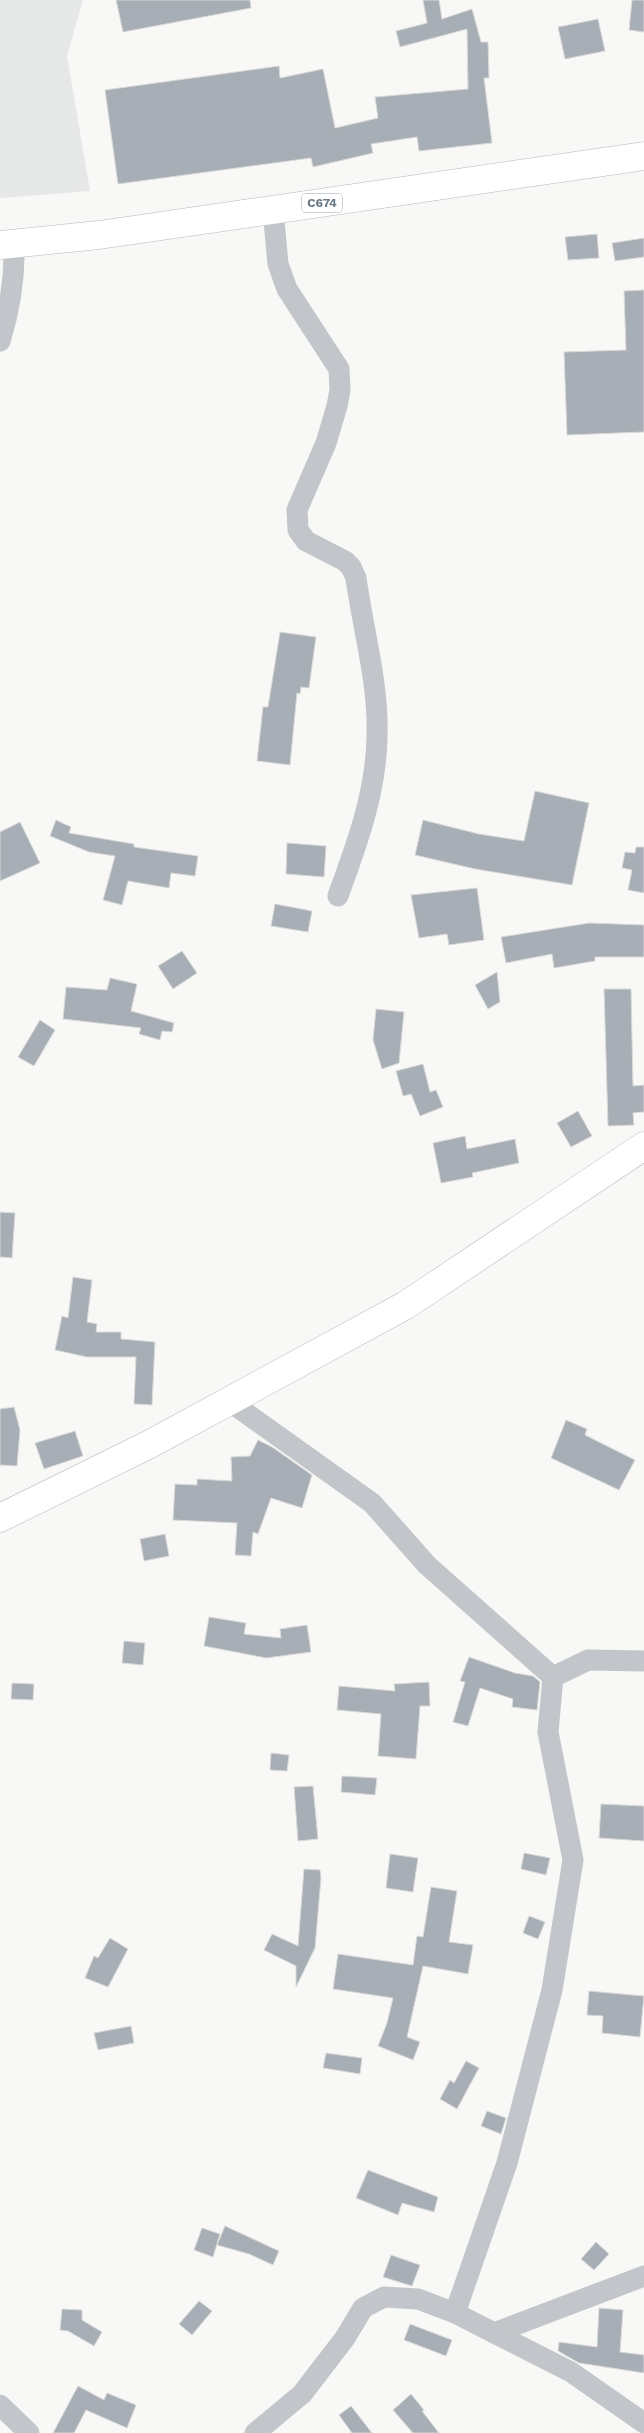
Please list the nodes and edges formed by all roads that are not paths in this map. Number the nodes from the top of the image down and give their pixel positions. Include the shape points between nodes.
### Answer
1 (644, 156) edge
2 (273, 210) junction
3 (7, 244) edge
4 (0, 340) edge
5 (338, 896) dead end
6 (644, 1146) edge
7 (229, 1401) junction
8 (0, 1518) edge
9 (644, 1661) edge
10 (553, 1677) junction
11 (644, 2276) edge
12 (455, 2313) junction
13 (494, 2333) junction
14 (0, 2405) edge
15 (644, 2423) edge
16 (29, 2433) edge
17 (255, 2433) edge

1 - 2 street, C674
2 - 3 street, C674 via 98,236
2 - 5 street via 278,264 287,288 339,369 337,406 326,443 297,510 298,530 306,541 351,567 356,578 374,687 378,736 371,796
3 - 4 street via 15,269
6 - 7 street via 406,1305
7 - 8 street
7 - 10 street via 372,1503 427,1565
9 - 10 street via 588,1660
10 - 12 street via 548,1732 573,1860 572,1870 552,1990 540,2038 507,2162
11 - 13 street
12 - 13 street
12 - 17 street via 418,2299 384,2297 363,2308 345,2338 302,2394
13 - 15 street via 571,2372
14 - 16 street

